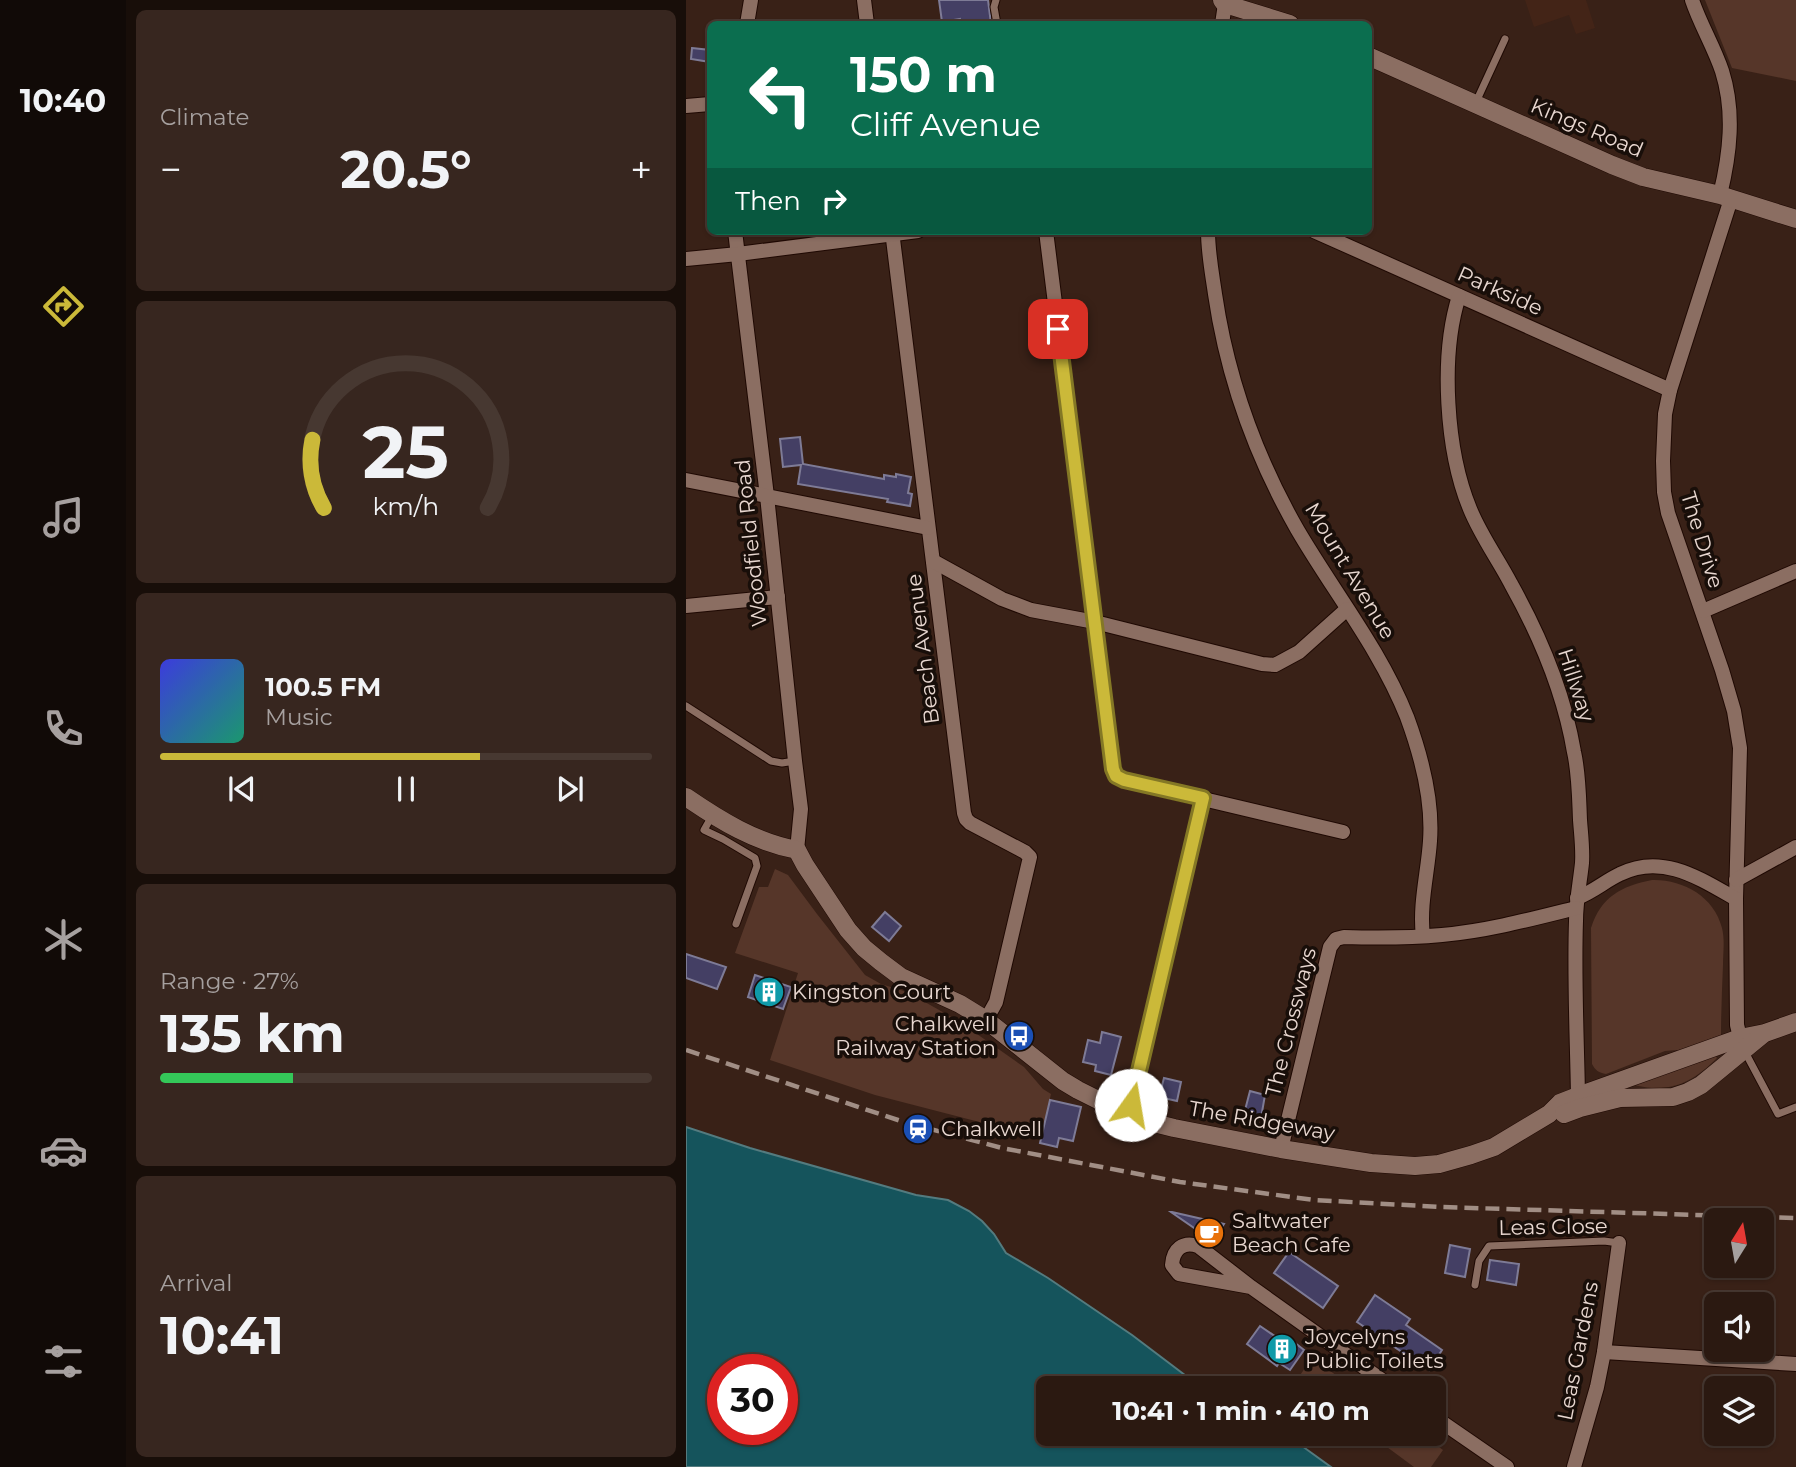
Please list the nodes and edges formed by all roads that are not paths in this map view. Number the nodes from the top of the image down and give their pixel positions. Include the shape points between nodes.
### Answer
1 (751, 0) edge
2 (864, 0) edge
3 (996, 0) edge
4 (1692, 0) edge
5 (1224, 2) edge
6 (748, 21) edge
7 (867, 21) edge
8 (996, 21) edge
9 (1222, 21) edge
10 (1281, 21) edge
11 (1505, 39) dead end
12 (1372, 58) edge
13 (707, 104) edge
14 (1475, 105) junction
15 (686, 106) edge
16 (1725, 197) junction
17 (1796, 219) edge
18 (736, 235) edge
19 (871, 235) edge
20 (892, 235) edge
21 (1047, 235) edge
22 (1208, 235) edge
23 (1323, 235) edge
24 (738, 254) junction
25 (686, 259) edge
26 (1459, 296) junction
27 (1670, 390) junction
28 (686, 480) edge
29 (767, 496) junction
30 (928, 528) junction
31 (933, 561) junction
32 (1796, 571) edge
33 (778, 597) junction
34 (686, 606) edge
35 (1347, 610) junction
36 (1703, 611) junction
37 (1095, 622) junction
38 (686, 706) edge
39 (795, 761) junction
40 (686, 797) edge
41 (1203, 798) junction
42 (712, 815) junction
43 (1343, 832) dead end
44 (1796, 847) edge
45 (797, 850) junction
46 (1736, 880) junction
47 (1735, 899) junction
48 (1577, 903) junction
49 (736, 924) dead end
50 (1423, 936) junction
51 (986, 1020) junction
52 (1796, 1022) edge
53 (1742, 1044) junction
54 (1579, 1102) junction
55 (1796, 1107) edge
56 (1128, 1115) junction
57 (1281, 1149) junction
58 (1619, 1243) joint
59 (1475, 1285) dead end
60 (1251, 1287) junction
61 (1604, 1352) junction
62 (1796, 1364) edge
63 (1376, 1376) edge
64 (1446, 1425) edge
65 (1507, 1467) edge
66 (1574, 1467) edge

1 - 6 street
2 - 7 street
3 - 8 lane
4 - 16 street, The Drive via 1722,72 1730,106
5 - 9 street
5 - 10 street
11 - 14 lane
12 - 14 street, Kings Road
13 - 15 street
14 - 16 street, Kings Road via 1643,177
16 - 17 street, Kings Road
16 - 27 street, The Drive
18 - 24 street, Woodfield Road
19 - 24 street
20 - 30 street, Beach Avenue
21 - 37 street
22 - 35 street, Mount Avenue via 1220,327 1238,396 1266,470
23 - 26 street, Parkside
24 - 25 street
24 - 29 street, Woodfield Road
26 - 27 street, Parkside
26 - 48 street, Hillway via 1447,380 1456,460 1469,508 1534,625 1568,723 1578,781 1582,860
27 - 36 street, The Drive via 1665,414 1664,492
28 - 29 street
29 - 30 street
29 - 33 street, Woodfield Road
30 - 31 street, Beach Avenue
31 - 37 street via 1031,610
31 - 51 street, Beach Avenue via 966,819 1030,857 996,1002
32 - 36 street
33 - 34 street
33 - 39 street, Woodfield Road
35 - 37 street via 1299,652 1275,665
35 - 50 street, Mount Avenue via 1394,686 1423,765 1430,822
36 - 46 street, The Drive via 1734,711 1740,748
37 - 41 street via 1116,776
38 - 39 lane via 771,761
39 - 45 street, Woodfield Road via 802,809
40 - 42 street
41 - 43 street
41 - 56 street
42 - 45 street via 756,838
42 - 49 lane via 704,830 755,859 757,866
44 - 46 street
45 - 51 street, The Ridgeway via 864,948 901,977
46 - 47 street, The Drive
47 - 48 street, The Crossways via 1695,875 1664,866 1622,873
47 - 53 street, The Drive via 1737,1025
48 - 50 street, The Crossways via 1476,930
48 - 54 street, Hillway via 1574,976
50 - 57 street, The Crossways via 1344,937 1330,947
51 - 56 street, The Ridgeway via 1063,1081
52 - 53 street, The Ridgeway
53 - 54 street, The Ridgeway
53 - 54 street, The Ridgeway via 1688,1092 1673,1097
53 - 55 lane via 1779,1114
54 - 57 street, The Ridgeway via 1560,1103 1494,1147 1439,1164 1396,1166
56 - 57 street, The Ridgeway
58 - 59 lane, Leas Close via 1489,1246 1479,1261
58 - 61 street, Leas Gardens
60 - 60 street via 1179,1274 1172,1265 1175,1252 1187,1244 1198,1246
60 - 63 street
61 - 62 street
61 - 66 street, Leas Gardens
64 - 65 street

